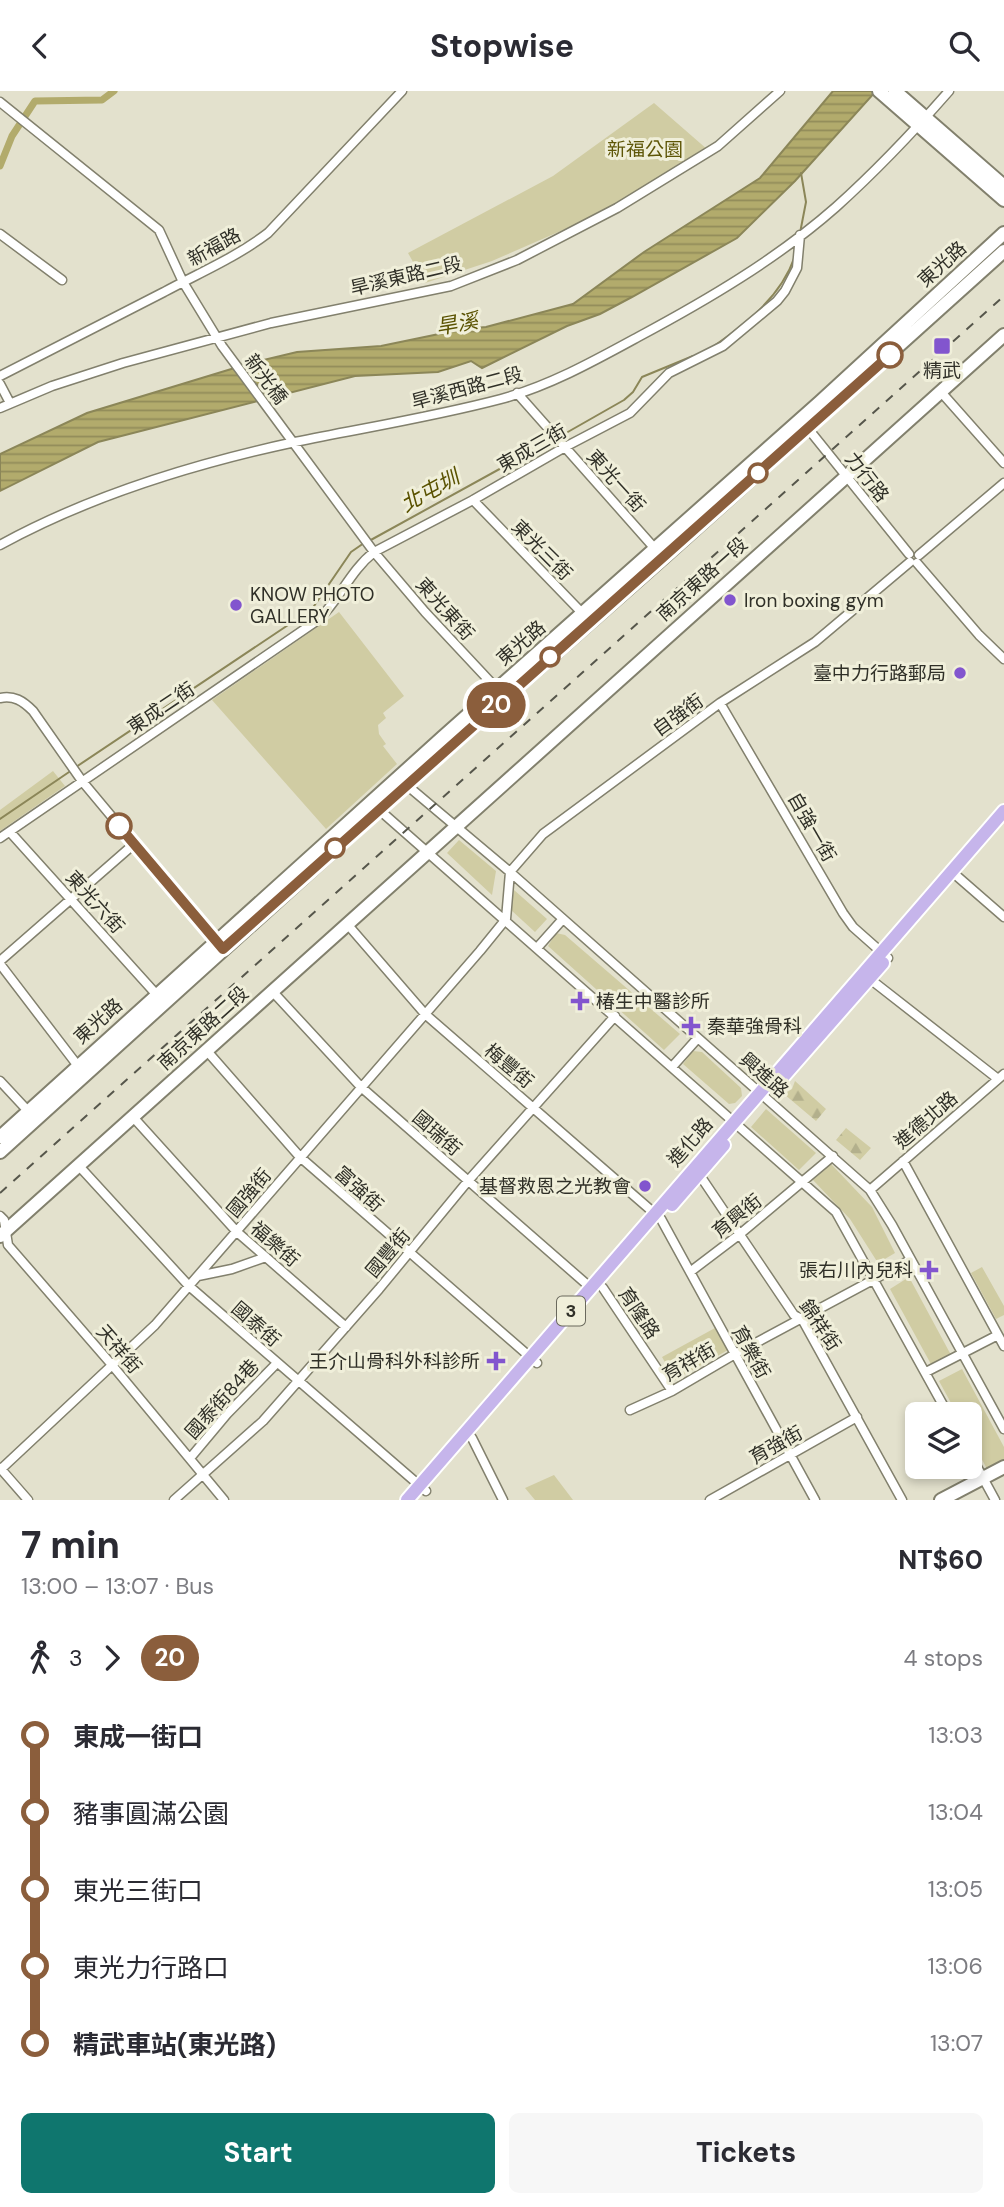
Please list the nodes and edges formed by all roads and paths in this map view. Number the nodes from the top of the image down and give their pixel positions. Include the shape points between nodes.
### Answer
1 (402, 91) edge
2 (780, 91) edge
3 (879, 91) edge
4 (895, 91) edge
5 (949, 91) edge
6 (0, 102) edge
7 (918, 117) junction
8 (1004, 186) edge
9 (1004, 199) edge
10 (1004, 233) edge
11 (0, 234) edge
12 (800, 235) junction
13 (1004, 251) edge
14 (62, 280) dead end
15 (183, 282) junction
16 (1004, 335) edge
17 (217, 338) junction
18 (0, 376) edge
19 (0, 384) edge
20 (941, 392) junction
21 (517, 393) junction
22 (10, 403) junction
23 (0, 408) edge
24 (804, 424) junction
25 (294, 443) junction
26 (565, 447) junction
27 (1004, 463) edge
28 (845, 477) junction
29 (1004, 483) edge
30 (473, 501) junction
31 (363, 536) joint
32 (0, 545) edge
33 (373, 550) junction
34 (660, 553) junction
35 (914, 559) junction
36 (336, 601) joint
37 (587, 617) junction
38 (1004, 659) edge
39 (497, 689) junction
40 (0, 698) edge
41 (720, 703) junction
42 (82, 781) junction
43 (402, 781) junction
44 (375, 805) junction
45 (1004, 811) edge
46 (1004, 823) edge
47 (456, 827) junction
48 (10, 832) junction
49 (0, 838) edge
50 (134, 844) junction
51 (428, 852) junction
52 (510, 872) junction
53 (958, 877) junction
54 (71, 899) junction
55 (1004, 917) edge
56 (506, 919) junction
57 (562, 920) junction
58 (348, 925) junction
59 (219, 945) junction
60 (537, 948) junction
61 (885, 955) junction
62 (0, 962) edge
63 (870, 979) junction
64 (273, 992) junction
65 (156, 994) junction
66 (425, 1014) junction
67 (615, 1016) junction
68 (697, 1039) junction
69 (207, 1051) junction
70 (78, 1066) junction
71 (672, 1067) junction
72 (1001, 1077) edge
73 (0, 1081) edge
74 (361, 1087) junction
75 (762, 1095) junction
76 (534, 1108) junction
77 (28, 1111) junction
78 (133, 1117) junction
79 (736, 1123) junction
80 (0, 1137) edge
81 (0, 1152) edge
82 (833, 1156) junction
83 (300, 1157) junction
84 (903, 1161) junction
85 (79, 1166) junction
86 (699, 1174) junction
87 (468, 1181) junction
88 (802, 1182) junction
89 (870, 1190) junction
90 (0, 1216) edge
91 (657, 1216) junction
92 (237, 1232) junction
93 (2, 1234) edge
94 (740, 1234) junction
95 (408, 1253) junction
96 (266, 1257) junction
97 (911, 1260) junction
98 (690, 1272) junction
99 (197, 1277) junction
100 (875, 1279) junction
101 (189, 1286) junction
102 (597, 1288) junction
103 (802, 1319) junction
104 (346, 1327) junction
105 (998, 1335) junction
106 (1004, 1346) edge
107 (962, 1353) junction
108 (735, 1354) junction
109 (534, 1361) junction
110 (277, 1363) junction
111 (112, 1365) junction
112 (926, 1372) junction
113 (298, 1381) junction
114 (673, 1391) junction
115 (942, 1402) edge
116 (630, 1410) dead end
117 (857, 1417) junction
118 (1004, 1429) edge
119 (472, 1438) junction
120 (790, 1455) junction
121 (191, 1457) junction
122 (1004, 1467) edge
123 (0, 1469) edge
124 (204, 1474) junction
125 (1004, 1476) edge
126 (982, 1478) edge
127 (984, 1482) junction
128 (421, 1492) edge
129 (29, 1500) edge
130 (174, 1500) edge
131 (224, 1500) edge
132 (407, 1500) edge
133 (503, 1500) edge
134 (710, 1500) edge
135 (815, 1500) edge
136 (902, 1500) edge
137 (941, 1500) edge
138 (959, 1500) edge
139 (995, 1500) edge

1 - 15 street, 新福路 via 268,233 223,263
2 - 17 street, 旱溪東路二段 via 718,146 617,208 517,260 451,286
3 - 7 street
4 - 7 street
5 - 7 street, 旱溪西路二段
6 - 15 street, 新光橋 via 159,230
7 - 8 street
7 - 9 street
7 - 12 street, 旱溪西路二段 via 835,207
10 - 24 street, 東光路
11 - 14 street
12 - 21 street, 旱溪西路二段 via 676,317 581,368
12 - 26 street, 東成三街 via 797,268 777,301 723,347 669,373 630,413
13 - 24 street, 東光路
15 - 17 street, 新光橋
15 - 18 street, 新福路
16 - 20 street, 南京東路一段
17 - 22 street, 旱溪東路二段 via 123,363
17 - 25 street, 新光橋
19 - 22 street
20 - 27 street
20 - 28 street, 南京東路一段
21 - 25 street, 旱溪西路二段
21 - 26 street, 東光一街
22 - 23 street, 旱溪東路二段
24 - 28 street, 力行路
24 - 34 street, 東光路
25 - 31 street, 新光橋
25 - 32 street, 旱溪西路二段 via 150,481 66,512
26 - 30 street, 東成三街
26 - 34 street, 東光一街
28 - 35 street, 力行路
28 - 47 street, 南京東路一段
29 - 35 street, 自強街
30 - 33 street, 東成三街
30 - 37 street, 東光三街
31 - 33 street, 東光東街
33 - 36 street, 東成三街
33 - 39 street, 東光東街
34 - 37 street, 東光路
35 - 38 street, 力行路
35 - 41 street, 自強街 via 815,642
36 - 42 street, 東成二街 via 318,620
37 - 39 street, 東光路
37 - 43 street, 東光路
39 - 43 street, 東光路
40 - 42 street via 25,702
41 - 52 street, 自強街 via 544,834
41 - 61 street, 自強一街 via 843,913
42 - 48 street, 東成二街
42 - 50 street
43 - 44 street, 東光路
43 - 47 street, 興進路
44 - 51 street
44 - 59 street, 東光路
45 - 61 main road, 進化路 / 3
46 - 53 main road, 進化路 / 3
47 - 51 street, 南京東路一段
47 - 52 street, 興進路
48 - 49 street, 東成二街
48 - 54 street, 東光六街
50 - 54 street
50 - 59 street
51 - 56 street
51 - 58 street, 南京東路二段
52 - 56 street
52 - 57 street, 興進路
53 - 55 street
53 - 61 main road, 進化路 / 3
54 - 62 street
54 - 65 street, 東光六街
56 - 60 street
56 - 66 street, 國強街
57 - 60 street
57 - 68 street, 興進路
58 - 64 street, 南京東路二段
58 - 66 street, 梅豐街
59 - 65 street, 東光路
59 - 81 street, 東光路
60 - 67 street
61 - 63 main road, 進化路 / 3
61 - 75 main road, 進化路 / 3
62 - 70 street
63 - 72 street
63 - 75 main road, 進化路 / 3
64 - 69 street, 南京東路二段
64 - 74 street, 國瑞街
65 - 70 street, 東光路
66 - 74 street, 國強街
66 - 76 street, 梅豐街
67 - 71 street
67 - 76 street, 國豐街
68 - 71 street
68 - 75 street, 興進路
69 - 78 street, 南京東路二段
69 - 83 street, 富強街
70 - 77 street, 東光路
71 - 79 street
72 - 84 street, 進德北路
73 - 77 street
74 - 83 street, 國強街
74 - 87 street, 國瑞街
75 - 79 main road, 進化路 / 3
75 - 82 street, 興進路
76 - 87 street, 國豐街
76 - 91 street, 梅豐街
77 - 80 street, 東光路
78 - 85 street, 南京東路二段
78 - 92 street, 福樂街
79 - 86 main road, 進化路 / 3
79 - 88 street
79 - 91 main road, 進化路 / 3
82 - 88 street, 育興街
82 - 89 street, 興進路
83 - 92 street, 國強街
83 - 95 street, 富強街
84 - 89 street, 進德北路
84 - 105 street
85 - 93 street, 南京東路二段
85 - 101 street, 國泰街
86 - 91 main road, 進化路 / 3
86 - 94 street, 錦祥街
87 - 95 street, 國豐街
87 - 102 street, 國瑞街
88 - 94 street, 育興街
88 - 100 street via 836,1212
89 - 97 street, 興進路
90 - 93 street, 天祥街 via 4,1220
91 - 98 street, 育樂街
91 - 102 main road, 進化路 / 3
92 - 96 street, 福樂街
92 - 99 street, 國強街
93 - 111 street, 天祥街
94 - 98 street, 育興街
94 - 103 street, 錦祥街 via 794,1315
95 - 104 street, 國豐街
95 - 109 street, 富強街
96 - 99 street
96 - 104 street, 福樂街
97 - 100 street, 育祥街
97 - 107 street, 興進路
98 - 108 street, 育樂街
99 - 101 street, 國強街
100 - 103 street, 育祥街
100 - 112 street
101 - 110 street, 國泰街
101 - 111 street, 國強街
102 - 109 main road, 進化路 / 3
102 - 114 street, 育隆路
103 - 108 street, 育祥街
103 - 117 street, 錦祥街
104 - 113 street, 國豐街
105 - 106 street
105 - 107 street
107 - 112 street
107 - 118 street, 興進路
108 - 114 street, 育祥街
108 - 120 street, 育樂街
109 - 119 main road, 進化路 / 3
109 - 128 main road, 進化路 / 3
110 - 113 street, 國泰街
110 - 121 street, 國泰街84巷
111 - 121 street, 天祥街
111 - 123 street, 國強街
112 - 115 street
113 - 124 street, 國豐街 via 263,1421
113 - 128 street, 國泰街
114 - 116 street, 育祥街
117 - 120 street, 育強街
117 - 136 street, 錦祥街
119 - 128 main road, 進化路 / 3
119 - 133 street
120 - 134 street, 育強街
120 - 135 street, 育樂街
121 - 124 street, 天祥街
122 - 127 street
123 - 129 street
124 - 130 street, 國豐街
124 - 131 street, 天祥街
125 - 127 street
126 - 127 street
127 - 137 street
127 - 138 street
127 - 139 street
128 - 132 main road, 進化路 / 3

